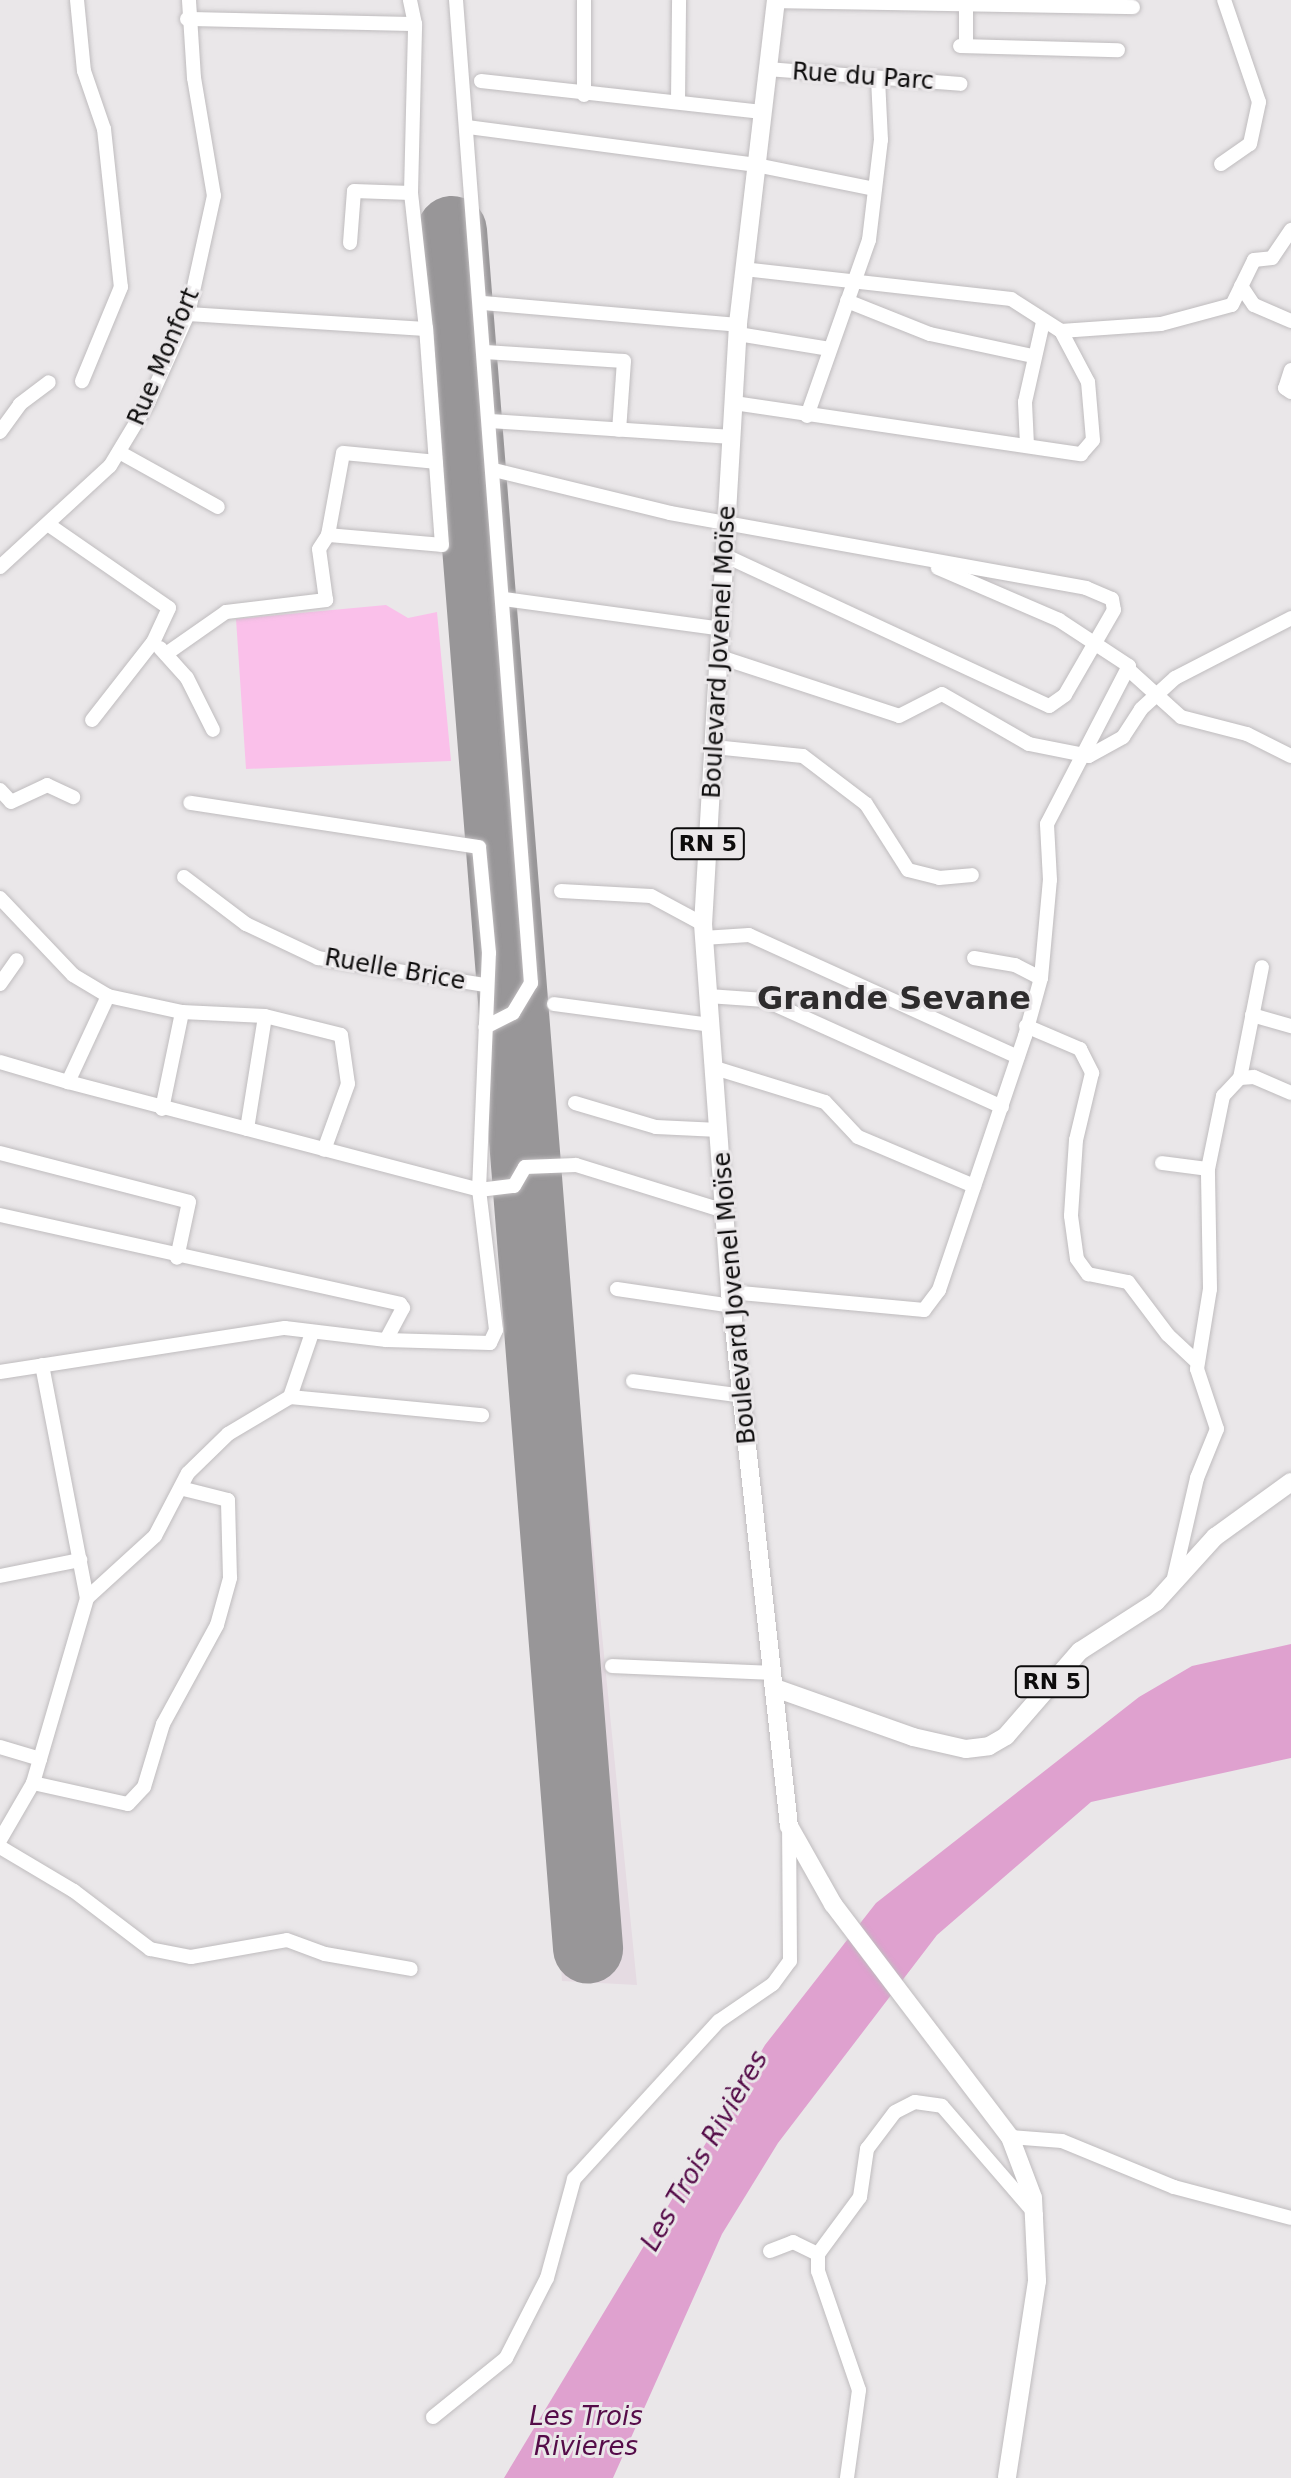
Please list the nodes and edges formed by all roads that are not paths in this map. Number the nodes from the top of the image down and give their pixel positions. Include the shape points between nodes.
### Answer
1 (77, 0) edge
2 (189, 0) edge
3 (410, 0) edge
4 (456, 0) edge
5 (584, 0) edge
6 (679, 0) edge
7 (776, 0) edge
8 (1224, 0) edge
9 (966, 3) edge
10 (1133, 7) dead end
11 (187, 19) junction
12 (415, 24) junction
13 (1118, 50) dead end
14 (767, 69) junction
15 (878, 78) junction
16 (481, 81) dead end
17 (960, 84) dead end
18 (584, 95) junction
19 (678, 102) junction
20 (762, 112) junction
21 (468, 127) junction
22 (1221, 164) dead end
23 (756, 165) junction
24 (875, 189) junction
25 (411, 193) junction
26 (1291, 230) edge
27 (350, 243) dead end
28 (745, 269) junction
29 (855, 278) junction
30 (1241, 286) junction
31 (847, 301) junction
32 (483, 303) junction
33 (188, 314) junction
34 (1291, 321) edge
35 (1043, 322) junction
36 (426, 329) junction
37 (738, 330) junction
38 (1061, 331) junction
39 (830, 349) junction
40 (485, 352) junction
41 (1033, 356) junction
42 (1291, 370) edge
43 (82, 381) dead end
44 (49, 382) dead end
45 (1291, 392) edge
46 (734, 403) junction
47 (807, 416) junction
48 (490, 421) junction
49 (619, 430) junction
50 (0, 432) edge
51 (732, 437) junction
52 (1027, 445) junction
53 (119, 452) junction
54 (436, 462) junction
55 (494, 470) junction
56 (218, 507) dead end
57 (728, 523) junction
58 (49, 525) junction
59 (328, 535) junction
60 (726, 556) junction
61 (921, 561) junction
62 (0, 567) edge
63 (504, 599) junction
64 (1291, 618) edge
65 (722, 629) junction
66 (153, 642) junction
67 (1097, 643) junction
68 (166, 654) junction
69 (720, 657) junction
70 (1129, 670) junction
71 (1157, 692) junction
72 (92, 720) dead end
73 (213, 730) dead end
74 (714, 747) junction
75 (1077, 755) junction
76 (1291, 756) edge
77 (0, 790) edge
78 (73, 797) dead end
79 (190, 803) dead end
80 (972, 875) dead end
81 (184, 877) dead end
82 (561, 891) dead end
83 (0, 898) edge
84 (703, 931) junction
85 (974, 958) dead end
86 (17, 960) dead end
87 (1262, 967) dead end
88 (1041, 978) junction
89 (0, 984) edge
90 (485, 985) junction
91 (108, 996) junction
92 (708, 996) junction
93 (554, 1004) dead end
94 (182, 1012) junction
95 (1252, 1015) junction
96 (265, 1016) junction
97 (711, 1025) junction
98 (1026, 1026) junction
99 (1291, 1026) edge
100 (485, 1027) junction
101 (1018, 1057) junction
102 (0, 1062) edge
103 (715, 1068) junction
104 (1240, 1078) junction
105 (68, 1082) junction
106 (1291, 1093) edge
107 (575, 1103) dead end
108 (1002, 1107) junction
109 (162, 1109) junction
110 (247, 1129) junction
111 (719, 1130) junction
112 (324, 1150) junction
113 (0, 1153) edge
114 (1162, 1163) dead end
115 (1208, 1169) junction
116 (974, 1186) junction
117 (479, 1190) junction
118 (725, 1211) junction
119 (0, 1215) edge
120 (177, 1258) junction
121 (617, 1289) dead end
122 (731, 1299) junction
123 (312, 1333) junction
124 (386, 1340) junction
125 (1197, 1362) junction
126 (42, 1365) junction
127 (0, 1372) edge
128 (633, 1381) dead end
129 (744, 1396) junction
130 (290, 1397) junction
131 (482, 1415) dead end
132 (1291, 1482) edge
133 (180, 1488) junction
134 (80, 1560) junction
135 (0, 1576) edge
136 (1171, 1586) junction
137 (87, 1598) junction
138 (612, 1666) dead end
139 (774, 1680) junction
140 (0, 1747) edge
141 (40, 1759) junction
142 (33, 1783) junction
143 (789, 1826) junction
144 (0, 1840) edge
145 (0, 1847) edge
146 (411, 1969) dead end
147 (1010, 2137) junction
148 (1036, 2215) junction
149 (1291, 2218) edge
150 (770, 2251) dead end
151 (818, 2254) junction
152 (433, 2417) dead end
153 (847, 2478) edge
154 (1007, 2478) edge

1 - 43 street via 84,71 104,129 121,287
2 - 11 street, Rue Monfort
3 - 12 street
4 - 21 street
5 - 18 street
6 - 19 street
7 - 9 street
7 - 14 main road, Boulevard Jovenel Moïse / RN 5
8 - 22 street via 1259,102 1250,144
9 - 10 street
9 - 13 street via 963,46
11 - 12 street
11 - 33 street, Rue Monfort via 214,196
12 - 25 street
14 - 15 street, Rue du Parc
14 - 20 main road, Boulevard Jovenel Moïse / RN 5
15 - 17 street, Rue du Parc
15 - 24 street
16 - 18 street
18 - 19 street
19 - 20 street
20 - 23 main road, Boulevard Jovenel Moïse / RN 5
21 - 23 street
21 - 32 street
23 - 24 street
23 - 28 main road, Boulevard Jovenel Moïse / RN 5
24 - 29 street via 869,240
25 - 27 street via 354,191
25 - 36 street
26 - 30 street via 1272,258 1254,260
28 - 29 street
28 - 37 main road, Boulevard Jovenel Moïse / RN 5
29 - 31 street
29 - 35 street via 1011,299
30 - 34 street via 1254,305
30 - 38 street via 1232,305 1161,324
31 - 39 street
31 - 41 street via 930,334
32 - 37 street
32 - 40 street
33 - 36 street
33 - 53 street, Rue Monfort
35 - 38 street
35 - 41 street
36 - 54 street
37 - 39 street
37 - 46 main road, Boulevard Jovenel Moïse / RN 5
38 - 52 street via 1088,382 1093,440 1081,454
39 - 47 street
40 - 48 street
40 - 49 street via 624,361
41 - 52 street via 1025,402
42 - 45 street via 1285,388
44 - 50 street via 20,404
46 - 47 street
46 - 51 main road, Boulevard Jovenel Moïse / RN 5
47 - 52 street
48 - 49 street
48 - 55 street
49 - 51 street
51 - 57 main road, Boulevard Jovenel Moïse / RN 5
53 - 56 street
53 - 58 street, Rue Monfort
54 - 59 street via 343,453
54 - 59 street via 442,545
55 - 57 street
55 - 63 street
57 - 60 main road, Boulevard Jovenel Moïse / RN 5
57 - 61 street
58 - 62 street, Rue Monfort
58 - 66 street via 169,608
59 - 68 street via 319,549 326,600 226,612
60 - 65 main road, Boulevard Jovenel Moïse / RN 5
60 - 67 street via 1043,705 1060,701
61 - 67 street via 1025,603
61 - 67 street via 1014,572 1105,594 1114,610
63 - 65 street
63 - 100 street via 531,983 513,1013
64 - 71 street
65 - 69 main road, Boulevard Jovenel Moïse / RN 5
66 - 68 street
66 - 72 street
67 - 70 street
68 - 73 street
69 - 74 main road, Boulevard Jovenel Moïse / RN 5
69 - 75 street via 899,716 942,694 1006,734
70 - 71 street
70 - 75 street
71 - 75 street via 1123,737 1098,752
71 - 76 street via 1181,717 1247,734
74 - 80 street via 803,756 866,804 908,870 939,878
74 - 84 main road, Boulevard Jovenel Moïse / RN 5
75 - 88 street via 1043,837 1050,880
77 - 78 street via 11,802 47,785
79 - 90 street via 479,847 489,953
81 - 90 street, Ruelle Brice via 246,924 318,958
82 - 84 street via 651,896
83 - 91 street via 73,975
84 - 92 main road, Boulevard Jovenel Moïse / RN 5
84 - 101 street via 749,935
85 - 88 street via 1015,965
86 - 89 street
87 - 95 street
88 - 98 street
90 - 100 street
91 - 94 street
91 - 105 street
92 - 97 main road, Boulevard Jovenel Moïse / RN 5
92 - 108 street via 765,1000
93 - 97 street
94 - 96 street
94 - 109 street
95 - 99 street
95 - 104 street
96 - 110 street
96 - 112 street via 341,1035 348,1084
97 - 103 main road, Boulevard Jovenel Moïse / RN 5
98 - 101 street
98 - 125 street via 1080,1049 1092,1073 1076,1140 1071,1216 1077,1259 1088,1274 1128,1282 1174,1342
100 - 117 street
101 - 108 street
102 - 105 street
103 - 111 main road, Boulevard Jovenel Moïse / RN 5
103 - 116 street via 825,1102 858,1137
104 - 106 street via 1269,1081
104 - 115 street via 1223,1096
105 - 109 street
107 - 111 street via 656,1127
108 - 116 street
109 - 110 street
110 - 112 street
111 - 118 main road, Boulevard Jovenel Moïse / RN 5
112 - 117 street
113 - 120 street via 189,1202
114 - 115 street
115 - 125 street via 1210,1289
116 - 122 street via 939,1290 924,1310
117 - 118 street via 514,1186 525,1167 576,1165
117 - 124 street via 495,1338 490,1343
118 - 122 main road, Boulevard Jovenel Moïse / RN 5
119 - 120 street
120 - 124 street via 400,1304 403,1308
121 - 122 street
122 - 129 main road, Boulevard Jovenel Moïse / RN 5
123 - 124 street
123 - 126 street via 285,1328
123 - 130 street
125 - 136 street via 1217,1429 1197,1478
126 - 127 street
126 - 134 street
128 - 129 street
129 - 139 main road, Boulevard Jovenel Moïse / RN 5
130 - 131 street
130 - 133 street via 228,1434
132 - 136 main road, RN 5 via 1215,1537
133 - 137 street via 155,1536
133 - 142 street via 228,1500 230,1578 217,1625 163,1724 144,1787 128,1804
134 - 135 street
134 - 137 street
136 - 139 main road, RN 5 via 1080,1651 1006,1736 989,1746 966,1749 913,1737
137 - 141 street
138 - 139 street
139 - 143 main road, Boulevard Jovenel Moïse
140 - 141 street
141 - 142 street
142 - 144 street
143 - 147 main road via 833,1904
143 - 152 street via 790,1961 773,1984 719,2021 574,2179 547,2278 506,2358
145 - 146 street via 74,1891 150,1949 191,1957 287,1940
147 - 148 main road
147 - 149 street via 1062,2141 1174,2187
148 - 151 street via 942,2106 915,2102 895,2112 867,2149 860,2197
148 - 154 main road via 1037,2281
150 - 151 street via 793,2242
151 - 153 street via 818,2271 859,2390

